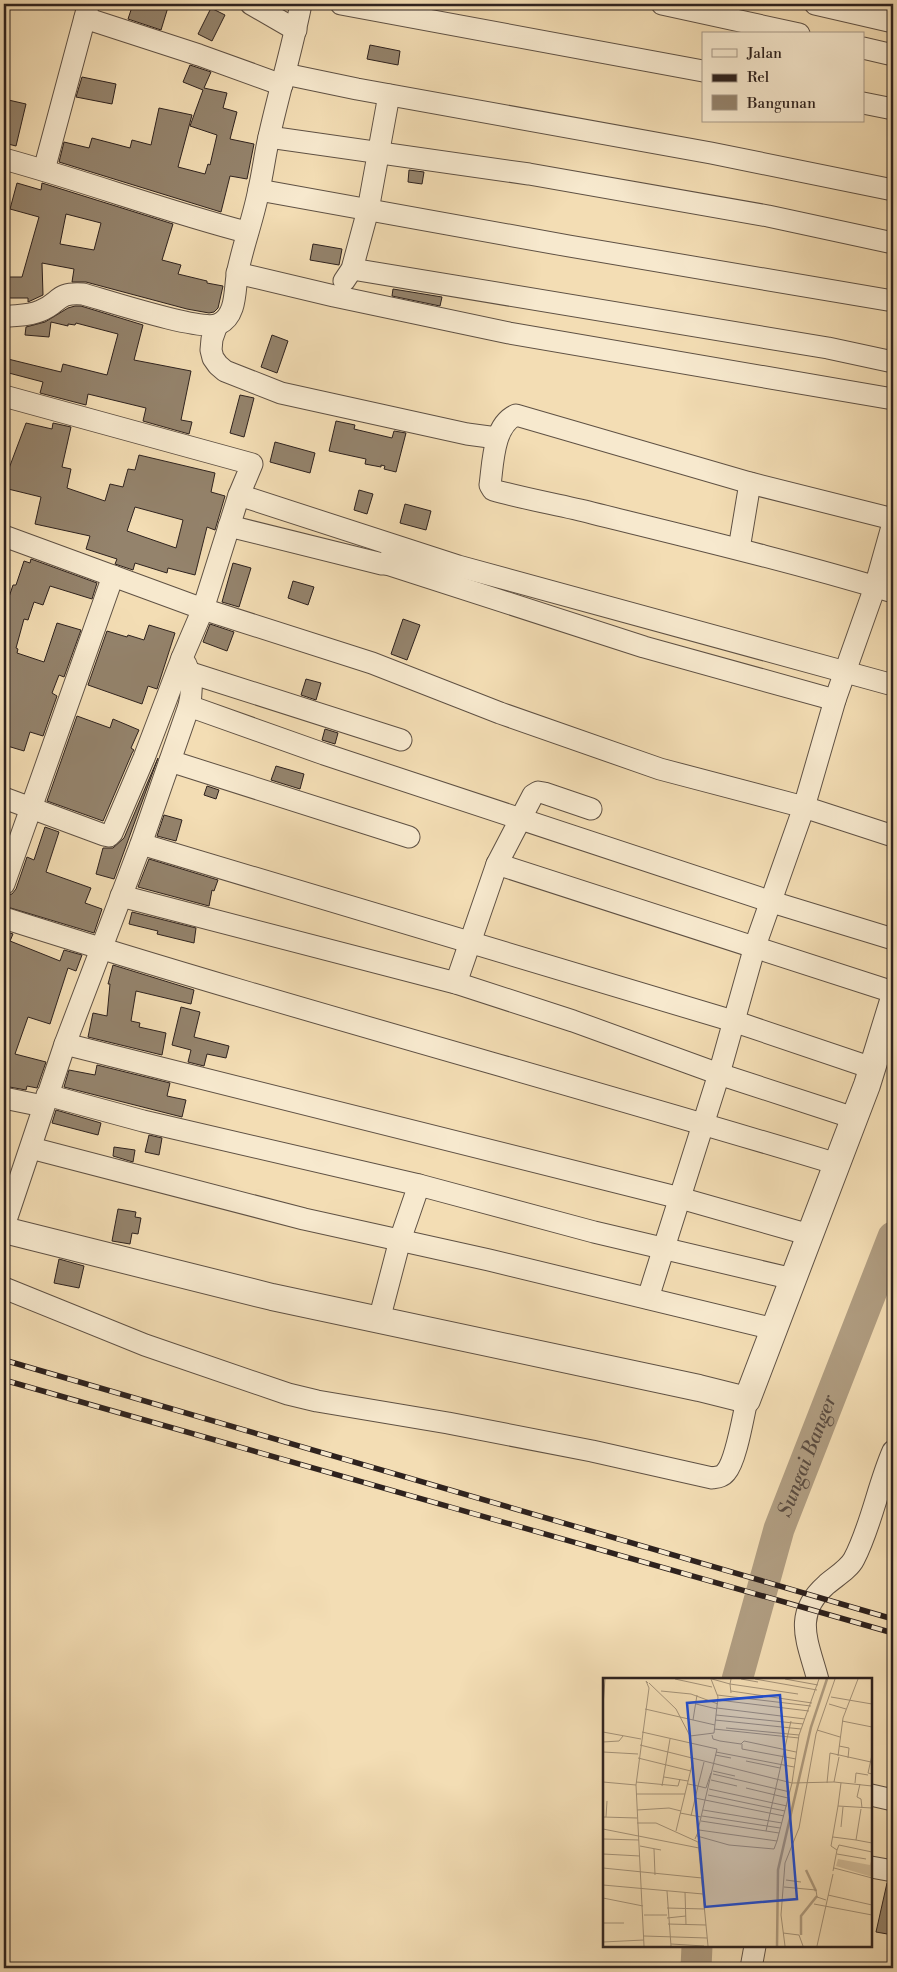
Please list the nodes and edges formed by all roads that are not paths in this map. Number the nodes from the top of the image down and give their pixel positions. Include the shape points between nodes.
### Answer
1 (251, 4) edge
2 (301, 4) edge
3 (341, 4) edge
4 (662, 4) edge
5 (815, 4) edge
6 (87, 11) edge
7 (893, 22) edge
8 (296, 30) junction
9 (790, 32) edge
10 (864, 48) edge
11 (893, 55) edge
12 (702, 71) edge
13 (284, 80) junction
14 (389, 95) junction
15 (864, 103) edge
16 (893, 109) edge
17 (269, 137) junction
18 (378, 152) junction
19 (4, 159) edge
20 (44, 170) junction
21 (259, 190) junction
22 (893, 190) edge
23 (368, 210) junction
24 (246, 232) junction
25 (893, 243) edge
26 (352, 269) junction
27 (237, 273) junction
28 (334, 296) junction
29 (893, 301) edge
30 (4, 317) edge
31 (217, 325) junction
32 (893, 362) edge
33 (4, 396) edge
34 (893, 399) edge
35 (498, 438) junction
36 (750, 483) junction
37 (239, 496) junction
38 (893, 518) edge
39 (893, 523) edge
40 (229, 526) junction
41 (4, 536) edge
42 (397, 545) junction
43 (739, 549) junction
44 (387, 564) junction
45 (112, 576) junction
46 (884, 590) edge
47 (203, 609) junction
48 (187, 666) junction
49 (847, 672) junction
50 (893, 685) edge
51 (835, 700) junction
52 (190, 706) junction
53 (401, 740) dead end
54 (170, 761) junction
55 (4, 798) edge
56 (804, 807) junction
57 (31, 808) junction
58 (591, 809) dead end
59 (520, 817) junction
60 (893, 836) edge
61 (409, 837) dead end
62 (141, 844) junction
63 (497, 864) junction
64 (4, 884) edge
65 (121, 896) junction
66 (772, 902) junction
67 (4, 918) edge
68 (893, 939) edge
69 (471, 944) junction
70 (755, 946) junction
71 (101, 949) junction
72 (456, 983) junction
73 (893, 992) edge
74 (893, 1000) edge
75 (733, 1021) junction
76 (65, 1044) junction
77 (872, 1068) junction
78 (718, 1074) junction
79 (4, 1098) edge
80 (45, 1100) junction
81 (854, 1118) junction
82 (702, 1123) junction
83 (31, 1148) junction
84 (837, 1164) junction
85 (418, 1185) junction
86 (680, 1198) junction
87 (4, 1228) edge
88 (810, 1235) junction
89 (400, 1240) junction
90 (664, 1249) junction
91 (793, 1279) junction
92 (4, 1288) edge
93 (648, 1298) junction
94 (379, 1320) junction
95 (774, 1329) junction
96 (747, 1400) junction
97 (893, 1451) edge
98 (817, 1678) edge
99 (872, 1795) edge
100 (893, 1800) edge
101 (872, 1866) edge
102 (893, 1871) edge
103 (755, 1947) edge
104 (751, 1968) edge

1 - 8 street
2 - 8 street
3 - 12 street
4 - 9 street
5 - 7 street
6 - 13 street via 199,55
6 - 20 street
8 - 13 street
10 - 11 street
13 - 14 street
13 - 17 street
14 - 18 street
14 - 22 street via 711,153
15 - 16 street
17 - 18 street
17 - 21 street
18 - 23 street
18 - 25 street via 529,174 768,216
19 - 20 street
20 - 24 street
21 - 23 street
21 - 24 street
23 - 26 street
23 - 29 street
24 - 27 street
26 - 28 street
26 - 32 street via 828,348
27 - 28 street
27 - 31 street via 232,309
28 - 34 street via 510,333
30 - 31 street via 37,313 62,295 71,293 182,321
31 - 35 street via 210,350 218,366 236,376 281,393
33 - 37 street via 252,464
35 - 36 street via 508,418 516,415
35 - 43 street via 490,485 493,490
36 - 38 street
36 - 43 street
37 - 40 street
37 - 42 street
39 - 46 street
40 - 44 street
40 - 47 street
41 - 45 street
42 - 44 street
42 - 49 street via 458,566
43 - 46 street
44 - 51 street via 644,647
45 - 47 street
45 - 57 street
46 - 49 street
47 - 48 street
47 - 56 street via 372,663 660,770
48 - 52 street
48 - 53 street
48 - 57 street via 112,834 104,835
49 - 50 street
49 - 51 street
51 - 56 street
52 - 54 street
52 - 59 street via 324,754
54 - 61 street
54 - 62 street
55 - 57 street
56 - 60 street
56 - 66 street
57 - 64 street
58 - 59 street via 538,792
59 - 63 street
59 - 66 street
62 - 65 street
62 - 69 street
63 - 69 street
63 - 70 street
65 - 71 street
65 - 72 street
66 - 68 street
66 - 70 street
67 - 71 street
69 - 72 street
69 - 75 street
70 - 73 street
70 - 75 street
71 - 76 street
71 - 82 street
72 - 78 street
74 - 77 street
75 - 77 street
75 - 78 street
76 - 80 street
76 - 86 street
77 - 81 street
78 - 81 street
78 - 82 street
79 - 80 street
80 - 83 street
80 - 85 street
81 - 84 street
82 - 84 street
82 - 86 street
83 - 87 street
83 - 89 street via 304,1219
84 - 88 street
85 - 89 street
85 - 90 street
86 - 88 street
86 - 90 street
87 - 94 street via 272,1297
88 - 91 street
89 - 93 street
89 - 94 street
90 - 91 street
90 - 93 street
91 - 95 street
92 - 96 street via 145,1345 288,1394 592,1451 712,1478 728,1472
93 - 95 street
94 - 96 street
95 - 96 street
97 - 98 street via 854,1561 814,1597 805,1620
99 - 100 street
101 - 102 street
103 - 104 street

